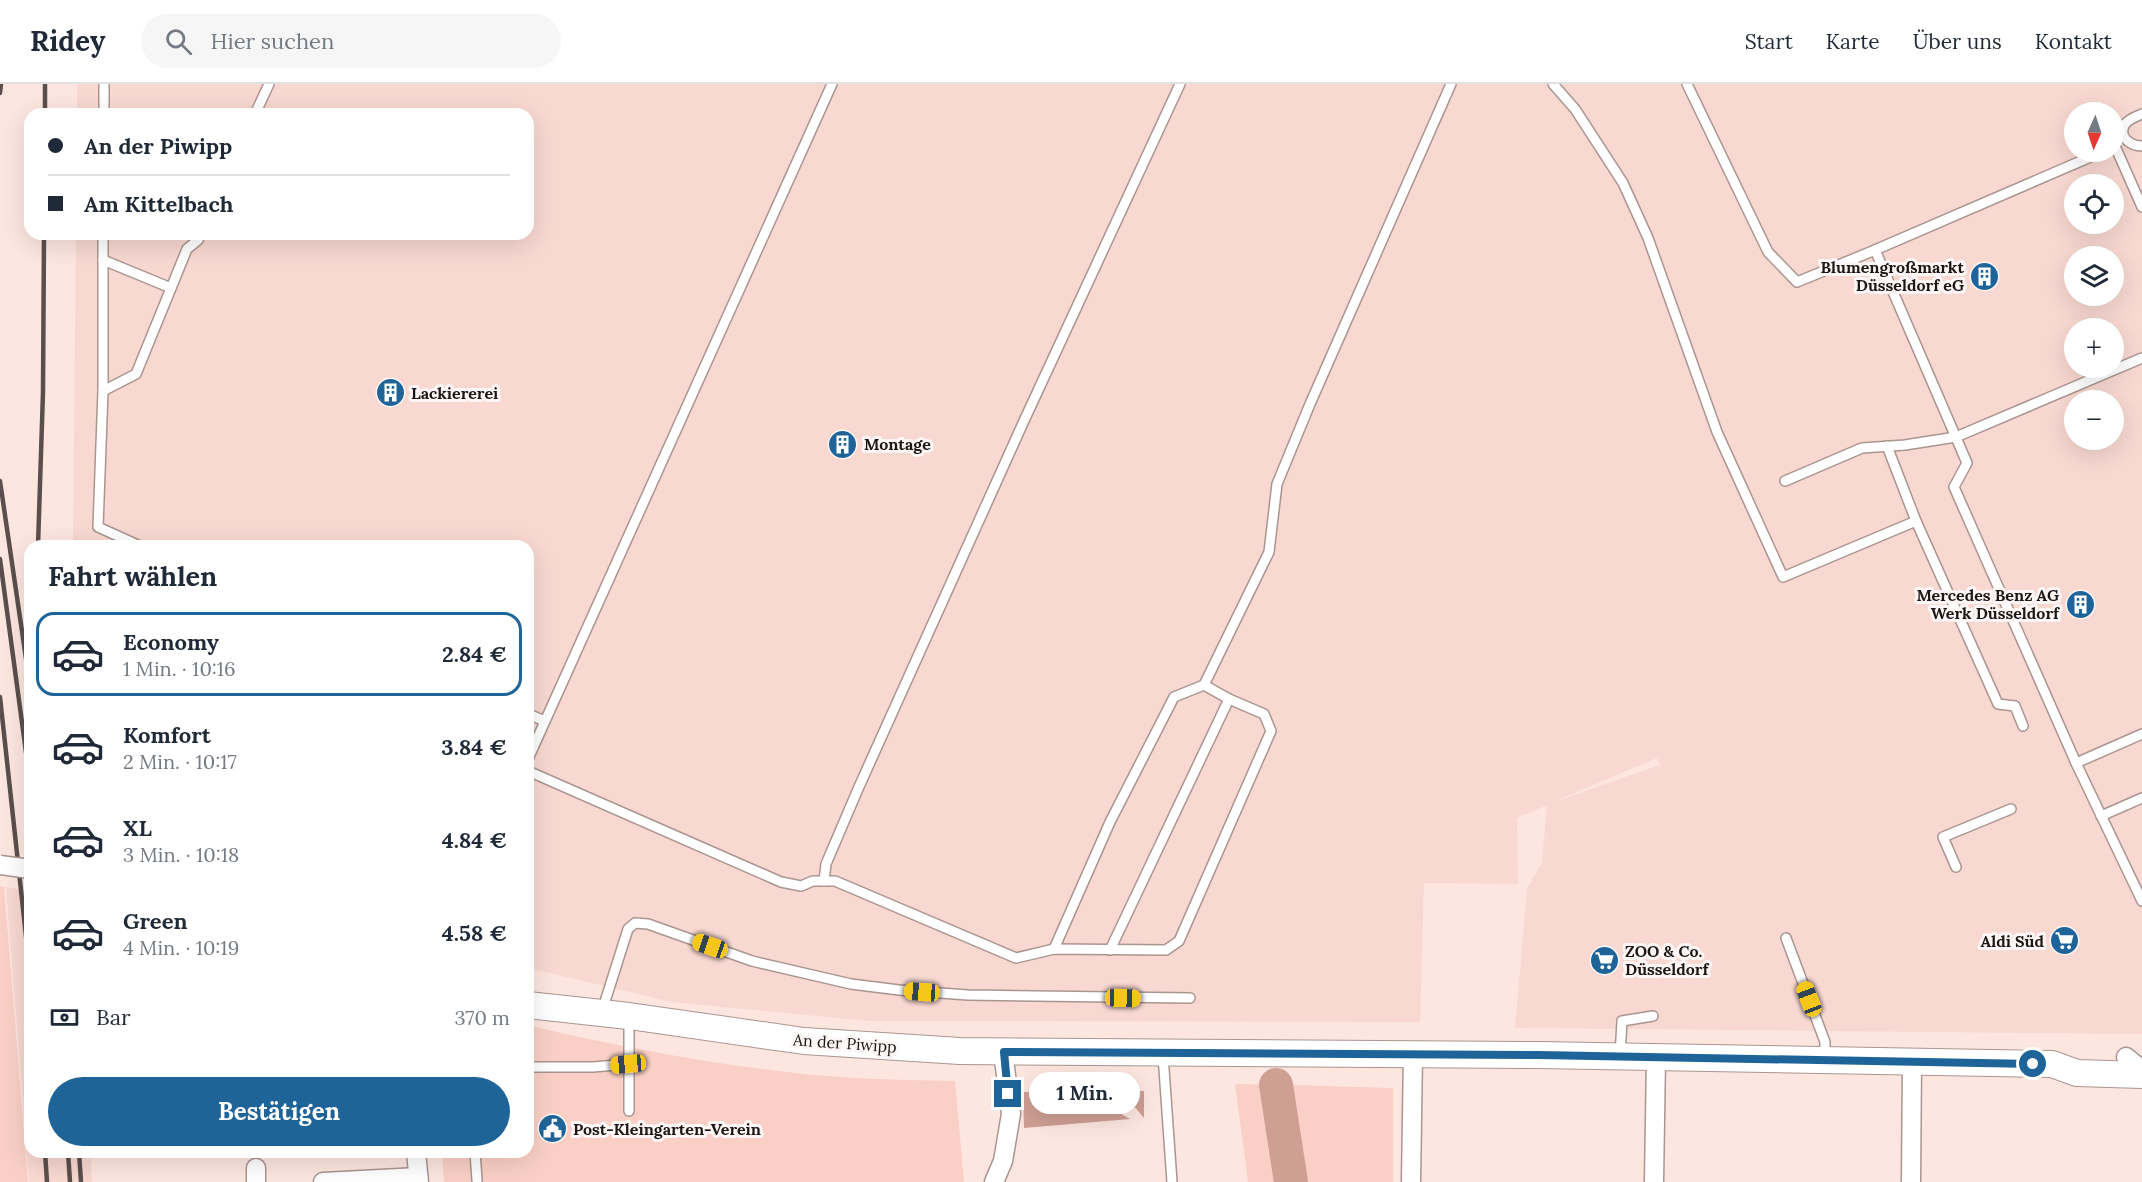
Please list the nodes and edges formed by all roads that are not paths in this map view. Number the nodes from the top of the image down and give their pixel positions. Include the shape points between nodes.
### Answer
1 (104, 84) edge
2 (269, 84) edge
3 (832, 84) edge
4 (1180, 84) edge
5 (1451, 84) edge
6 (1553, 84) edge
7 (1687, 84) edge
8 (104, 108) edge
9 (258, 108) edge
10 (2139, 115) edge
11 (2127, 140) junction
12 (2124, 141) edge
13 (2142, 146) edge
14 (2079, 162) edge
15 (2121, 162) edge
16 (2142, 207) edge
17 (103, 240) edge
18 (198, 240) edge
19 (1875, 250) junction
20 (103, 260) junction
21 (171, 288) junction
22 (2142, 358) edge
23 (103, 391) junction
24 (1956, 437) junction
25 (1887, 446) junction
26 (1785, 481) dead end
27 (1916, 521) junction
28 (127, 540) edge
29 (1204, 685) junction
30 (1228, 699) junction
31 (534, 716) edge
32 (545, 721) junction
33 (2023, 726) dead end
34 (2142, 734) edge
35 (534, 746) edge
36 (2076, 763) junction
37 (534, 774) edge
38 (2142, 798) edge
39 (2011, 809) dead end
40 (2101, 816) junction
41 (0, 865) edge
42 (1956, 867) dead end
43 (24, 868) edge
44 (824, 881) junction
45 (2142, 900) edge
46 (1786, 938) dead end
47 (1054, 948) junction
48 (1110, 950) junction
49 (1190, 998) dead end
50 (534, 1006) edge
51 (601, 1014) junction
52 (629, 1016) junction
53 (1653, 1016) dead end
54 (1004, 1052) junction
55 (1163, 1053) junction
56 (1413, 1054) junction
57 (1620, 1056) junction
58 (1656, 1057) junction
59 (1825, 1060) junction
60 (1912, 1062) junction
61 (628, 1064) junction
62 (2138, 1064) edge
63 (534, 1067) edge
64 (629, 1111) dead end
65 (416, 1158) edge
66 (475, 1158) edge
67 (418, 1180) edge
68 (477, 1180) dead end
69 (323, 1182) edge
70 (994, 1182) edge
71 (1172, 1182) edge
72 (1412, 1182) edge
73 (1654, 1182) edge
74 (1911, 1182) edge

1 - 8 lane
2 - 9 lane
3 - 32 lane
4 - 44 lane via 863,778 826,864
5 - 29 lane via 1277,484 1269,552
6 - 27 lane via 1575,109 1623,183 1648,238 1717,432 1783,577
7 - 19 lane via 1768,252 1797,282
10 - 11 lane via 2125,125
11 - 12 lane
11 - 13 lane
14 - 19 lane
15 - 16 lane
17 - 20 lane
18 - 21 lane via 187,249
19 - 24 lane
20 - 21 lane
20 - 23 lane
21 - 23 lane via 136,374
22 - 24 lane
23 - 28 lane via 98,527
24 - 25 lane
24 - 36 lane via 1967,463 1954,487
25 - 26 lane via 1862,448
25 - 27 lane
27 - 33 lane via 1998,704 2015,706
29 - 30 lane
29 - 47 lane via 1174,697 1110,822
30 - 48 lane
30 - 48 lane via 1264,714 1271,731 1179,940 1166,950
31 - 32 lane
32 - 35 lane
34 - 36 lane
36 - 40 lane
37 - 44 lane via 781,882 801,886
38 - 40 lane
39 - 42 lane via 1943,837
40 - 45 lane
41 - 43 street, bridge
44 - 47 lane via 835,881 1016,958
46 - 59 lane via 1825,1042
47 - 48 lane
49 - 51 lane via 968,995 851,984 752,961 648,924 635,923 628,929
50 - 51 street, An der Piwipp
51 - 52 street, An der Piwipp
52 - 54 street, An der Piwipp via 804,1041
52 - 61 lane
53 - 57 lane via 1622,1021
54 - 55 street, An der Piwipp
54 - 70 street via 1011,1114 1003,1161
55 - 56 street, An der Piwipp
55 - 71 lane
56 - 57 street, An der Piwipp
56 - 72 street
57 - 58 street, An der Piwipp
58 - 59 street, An der Piwipp
58 - 73 street
59 - 60 street, An der Piwipp
60 - 62 street, An der Piwipp via 2052,1064 2076,1056
60 - 74 street
61 - 63 lane
61 - 64 lane
65 - 67 street
66 - 68 lane
67 - 69 street

